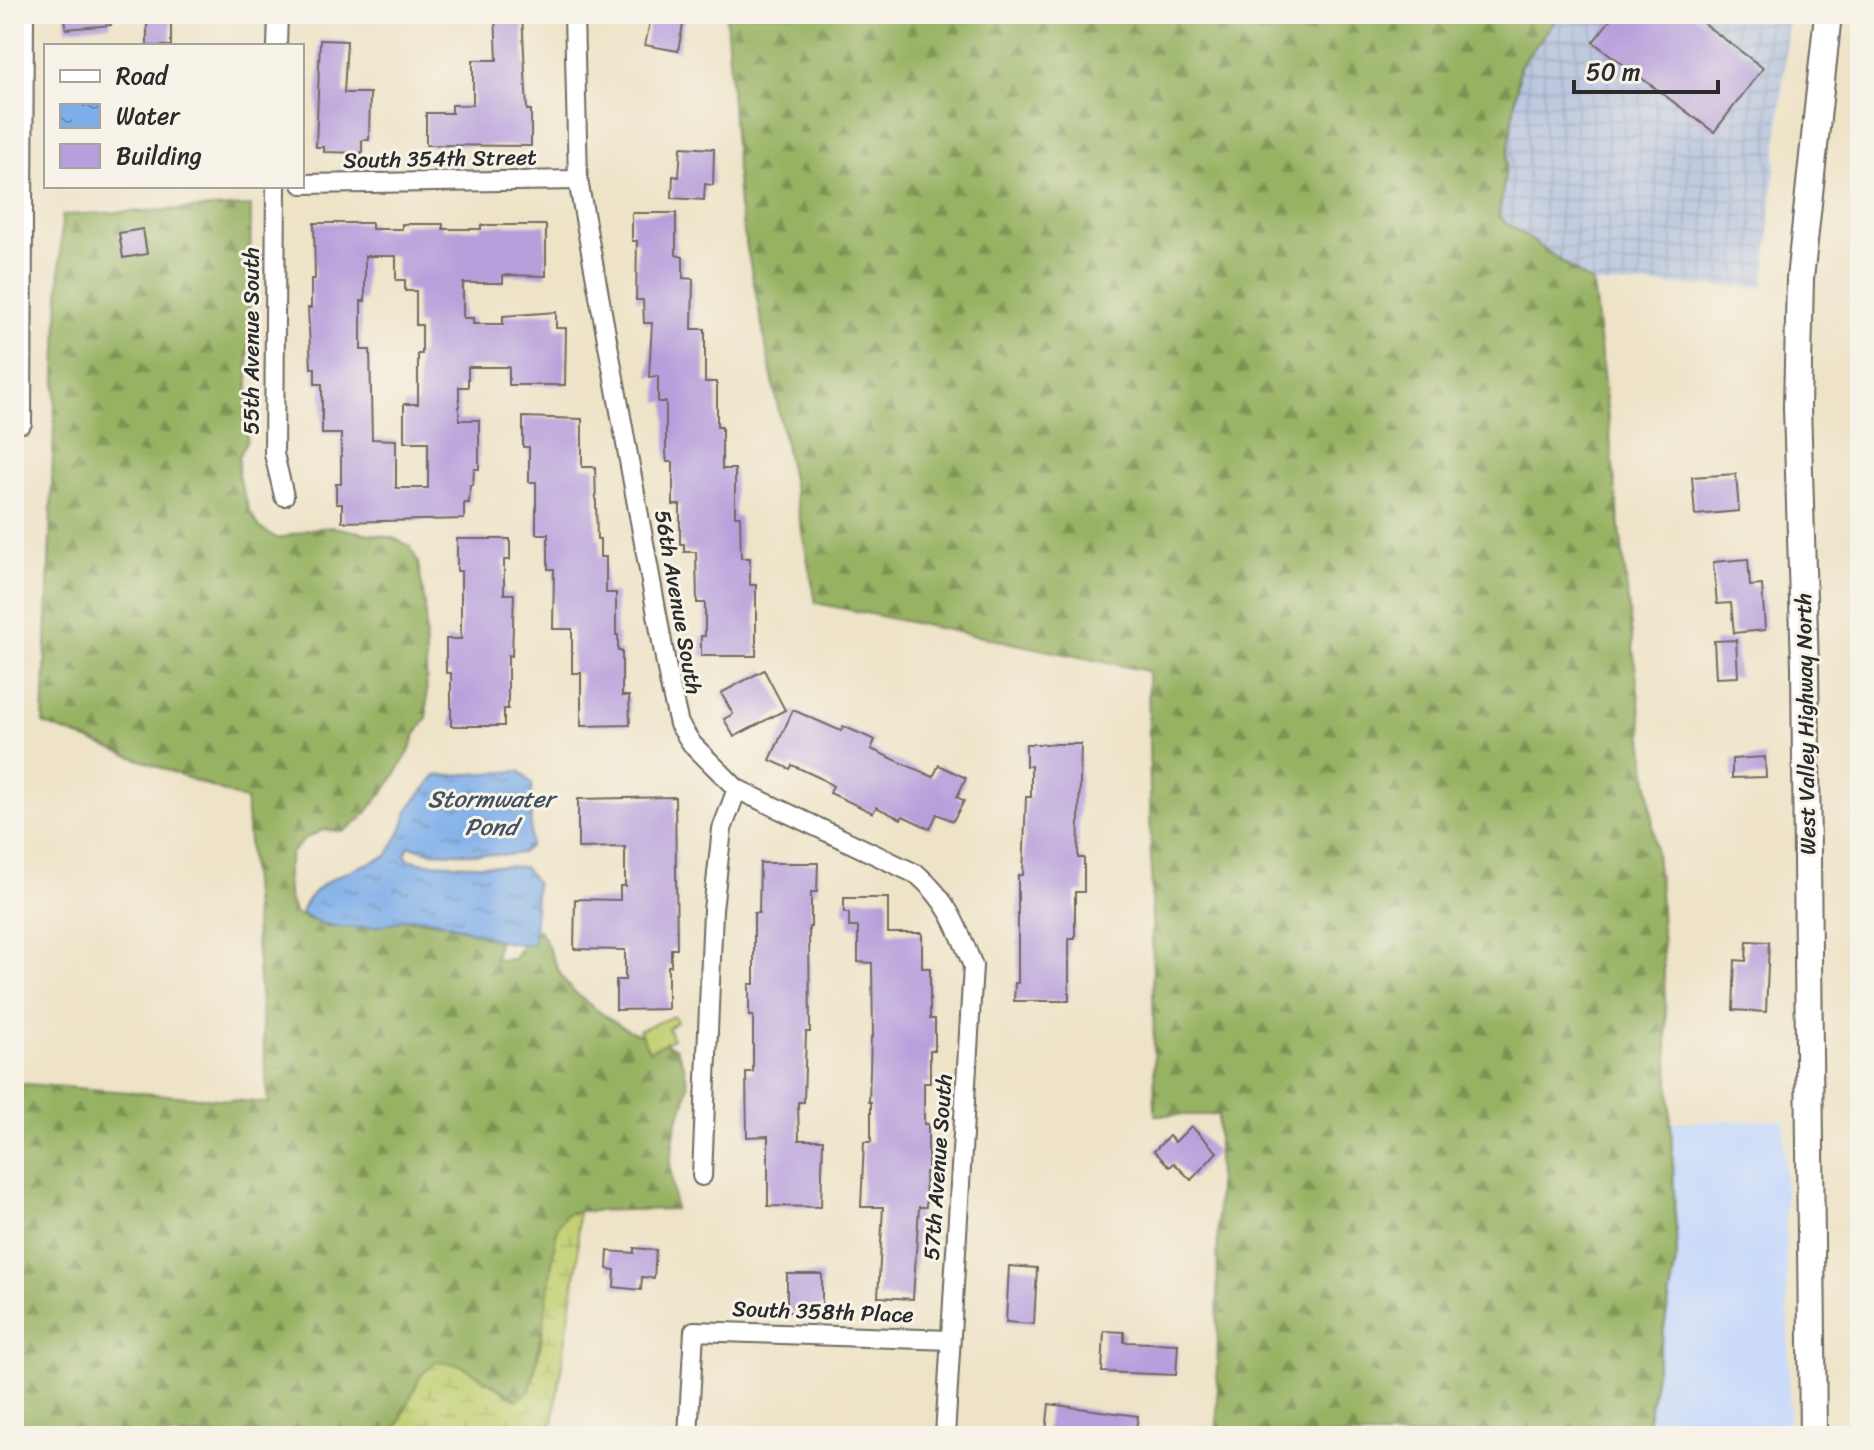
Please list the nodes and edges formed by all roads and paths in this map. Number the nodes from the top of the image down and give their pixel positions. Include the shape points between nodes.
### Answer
1 (24, 14) edge
2 (278, 14) edge
3 (574, 14) edge
4 (1828, 14) edge
5 (277, 44) edge
6 (578, 180) junction
7 (304, 184) edge
8 (276, 188) edge
9 (22, 423) dead end
10 (284, 496) dead end
11 (737, 789) junction
12 (947, 905) joint
13 (702, 1176) dead end
14 (950, 1340) junction
15 (688, 1436) edge
16 (945, 1436) edge
17 (1813, 1436) edge

1 - 9 street
2 - 5 street
3 - 6 street, 56th Avenue South
4 - 17 main road, West Valley Highway North via 1800,279 1797,407
6 - 7 street, South 354th Street
6 - 11 street, 56th Avenue South via 673,705 692,744
8 - 10 street, 55th Avenue South via 274,454
11 - 12 street, 56th Avenue South via 918,875
11 - 13 street via 722,829 713,910
12 - 14 street, 57th Avenue South via 973,966
14 - 15 street, South 358th Place via 694,1331
14 - 16 street, 57th Avenue South

